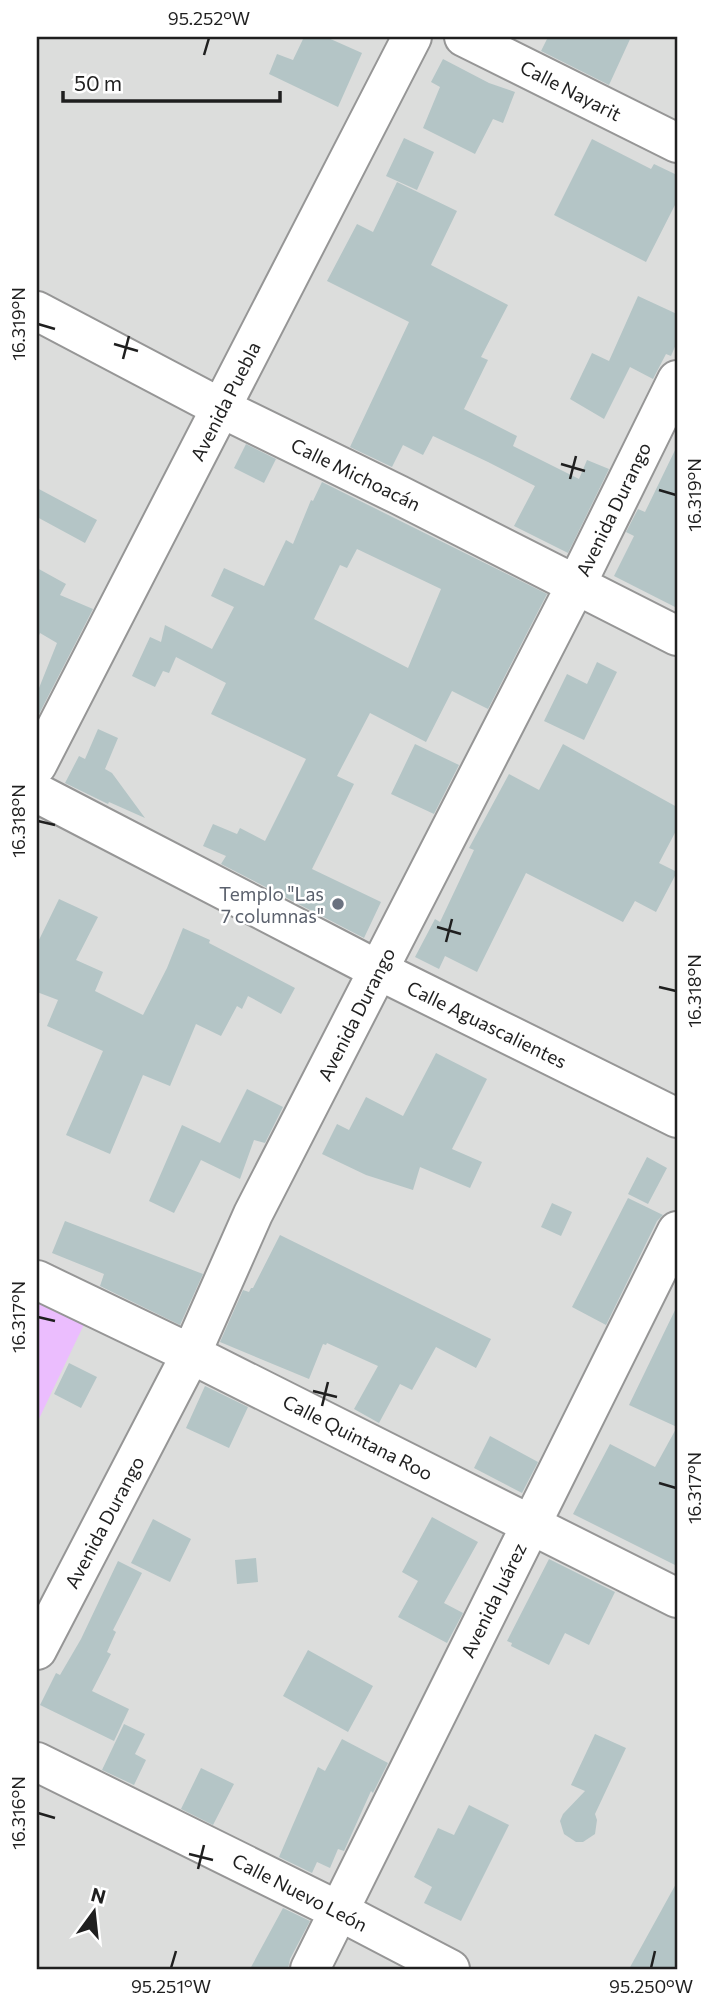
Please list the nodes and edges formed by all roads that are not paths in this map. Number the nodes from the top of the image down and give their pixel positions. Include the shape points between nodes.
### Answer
1 (412, 37) edge
2 (464, 37) edge
3 (677, 143) edge
4 (37, 311) edge
5 (677, 380) edge
6 (221, 408) junction
7 (576, 585) junction
8 (677, 636) edge
9 (37, 765) edge
10 (37, 793) edge
11 (378, 971) junction
12 (677, 1118) edge
13 (677, 1231) edge
14 (37, 1280) edge
15 (191, 1354) junction
16 (531, 1524) junction
17 (677, 1598) edge
18 (37, 1650) edge
19 (37, 1762) edge
20 (339, 1911) junction
21 (310, 1969) edge
22 (450, 1969) edge

1 - 6 street, Avenida Puebla
2 - 3 street, Calle Nayarit
4 - 6 street, Calle Michoacán
5 - 7 street, Avenida Durango
6 - 7 street, Calle Michoacán
6 - 9 street, Avenida Puebla
7 - 8 street, Calle Michoacán
7 - 11 street, Avenida Durango
10 - 11 street, Calle Aguascalientes
11 - 12 street, Calle Aguascalientes
11 - 15 street, Avenida Durango via 253,1214
13 - 16 street, Avenida Juárez
14 - 15 street, Calle Quintana Roo
15 - 16 street, Calle Quintana Roo
15 - 18 street, Avenida Durango
16 - 17 street, Calle Quintana Roo
16 - 20 street, Avenida Juárez
19 - 20 street, Calle Nuevo León
20 - 21 street, Avenida Juárez
20 - 22 street, Calle Nuevo León

